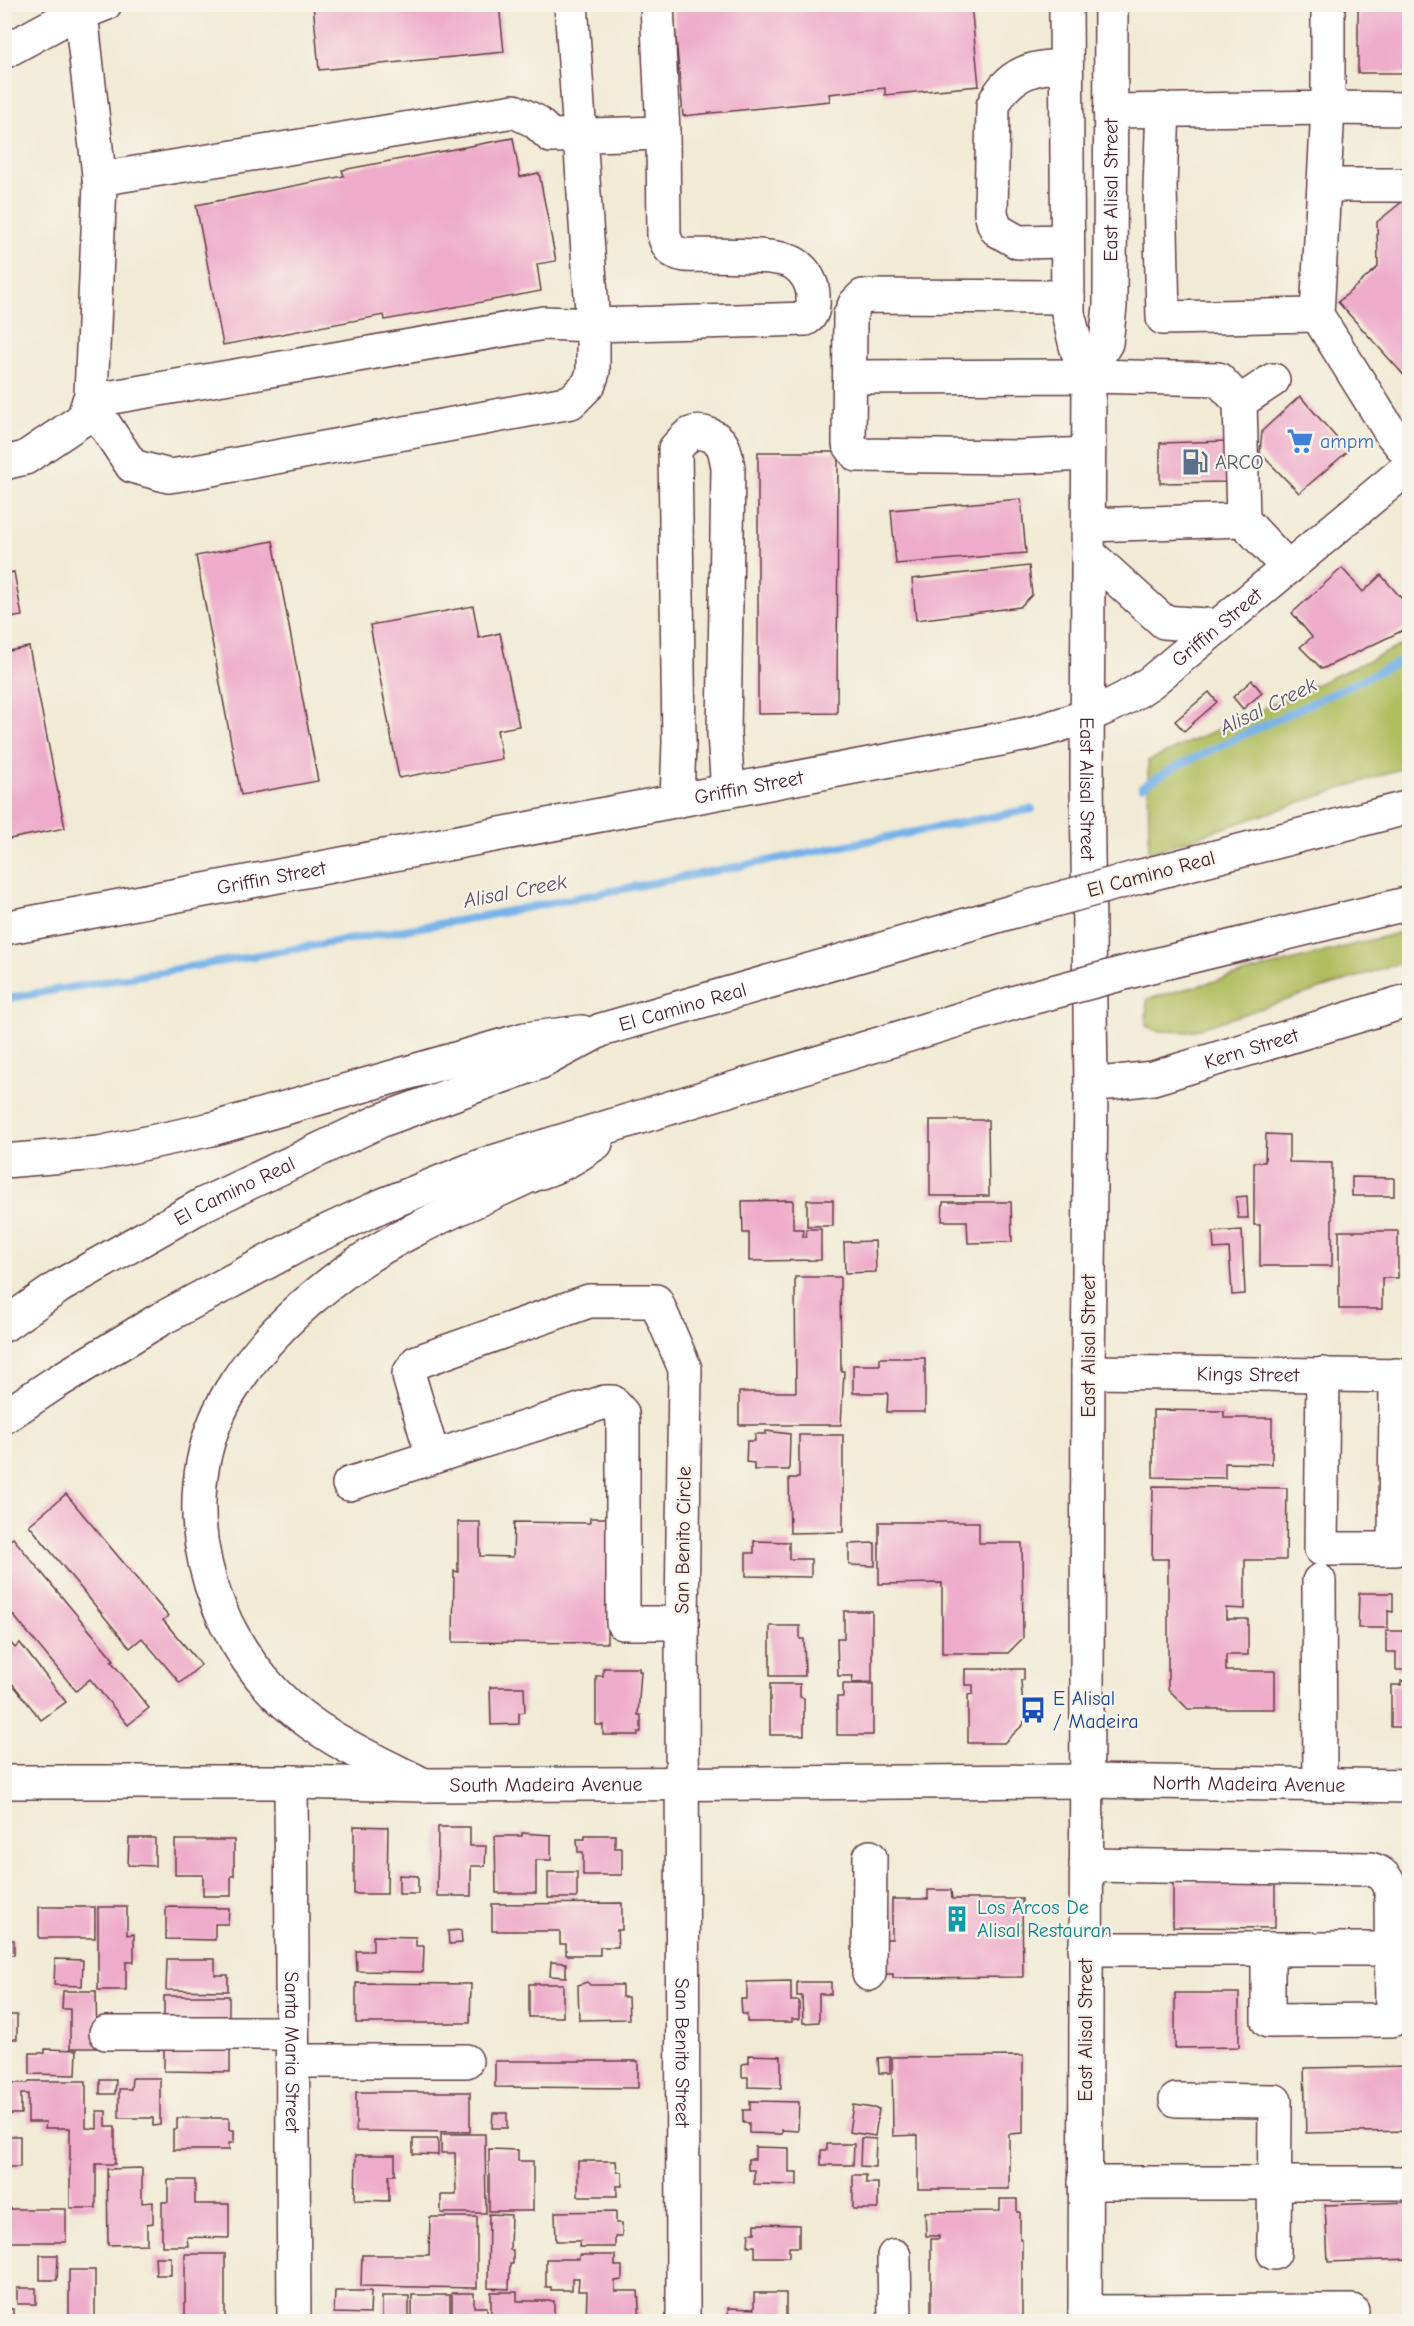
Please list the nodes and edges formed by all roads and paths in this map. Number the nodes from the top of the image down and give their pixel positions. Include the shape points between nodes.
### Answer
1 (571, 4) edge
2 (657, 4) edge
3 (1066, 4) edge
4 (1111, 4) edge
5 (1328, 4) edge
6 (89, 8) edge
7 (4, 52) edge
8 (1066, 67) junction
9 (1328, 108) junction
10 (1163, 109) junction
11 (1410, 109) edge
12 (1110, 111) junction
13 (663, 133) junction
14 (579, 137) junction
15 (99, 179) junction
16 (1324, 185) junction
17 (1410, 185) edge
18 (1067, 241) junction
19 (1068, 297) junction
20 (1317, 315) junction
21 (593, 325) junction
22 (1089, 373) junction
23 (850, 377) junction
24 (1274, 380) dead end
25 (89, 401) junction
26 (1240, 402) junction
27 (1088, 454) junction
28 (1410, 456) edge
29 (4, 463) edge
30 (1410, 466) edge
31 (1243, 520) junction
32 (1088, 539) junction
33 (1288, 568) junction
34 (1218, 626) junction
35 (1088, 717) junction
36 (728, 791) junction
37 (677, 801) junction
38 (1410, 807) edge
39 (1410, 903) edge
40 (4, 928) edge
41 (1410, 1000) edge
42 (602, 1030) junction
43 (1091, 1085) junction
44 (638, 1116) junction
45 (4, 1161) edge
46 (4, 1325) edge
47 (1088, 1372) junction
48 (1323, 1374) junction
49 (1403, 1375) edge
50 (4, 1417) edge
51 (434, 1457) junction
52 (349, 1484) dead end
53 (1319, 1581) dead end
54 (682, 1623) junction
55 (1087, 1781) junction
56 (4, 1782) edge
57 (291, 1782) junction
58 (1320, 1784) junction
59 (424, 1785) junction
60 (683, 1785) junction
61 (1410, 1786) edge
62 (870, 1857) dead end
63 (1086, 1865) junction
64 (1268, 1948) junction
65 (1085, 1949) junction
66 (1392, 1949) junction
67 (869, 1974) dead end
68 (106, 2033) dead end
69 (293, 2047) junction
70 (466, 2061) dead end
71 (1176, 2100) dead end
72 (1084, 2183) junction
73 (1410, 2183) edge
74 (1275, 2184) junction
75 (1274, 2253) dead end
76 (894, 2256) dead end
77 (1352, 2312) dead end
78 (1085, 2317) edge
79 (1196, 2317) edge
80 (294, 2322) edge
81 (683, 2322) edge
82 (895, 2322) edge

1 - 14 main road
2 - 13 main road
3 - 8 main road, East Alisal Street
4 - 12 main road, East Alisal Street
5 - 9 main road
6 - 7 main road
6 - 15 main road
8 - 18 main road, East Alisal Street
8 - 18 main road via 1044,66 1020,75 1007,83 997,97 993,106 991,213 997,230 1018,242
9 - 10 main road
9 - 11 main road
9 - 16 main road
10 - 12 main road
10 - 20 main road via 1163,318
12 - 22 main road, East Alisal Street via 1110,306 1106,342
13 - 14 main road
13 - 21 main road via 664,235 668,248 675,254 778,258 796,264 813,288 813,310 806,319
14 - 15 main road via 551,136 535,121 514,111
14 - 21 main road
15 - 25 main road
16 - 17 main road
16 - 20 main road
18 - 19 main road, East Alisal Street
19 - 22 main road, East Alisal Street via 1077,350
19 - 23 main road via 863,296 850,315
20 - 28 main road via 1391,433
21 - 25 main road via 544,323
21 - 25 main road via 593,372 589,384 571,402 190,473 169,476 132,466
22 - 23 main road
22 - 26 main road via 1218,379
22 - 27 main road, East Alisal Street
23 - 27 main road via 849,444 857,455
24 - 26 main road
25 - 29 main road via 83,419 25,458
26 - 31 main road
27 - 32 main road, East Alisal Street
30 - 33 main road, Griffin Street
31 - 32 main road
31 - 33 main road
32 - 34 main road via 1164,622
32 - 35 main road, East Alisal Street
33 - 34 main road, Griffin Street
34 - 35 main road, Griffin Street via 1136,692
35 - 36 main road, Griffin Street via 1033,733
35 - 43 main road, East Alisal Street
36 - 37 main road, Griffin Street
36 - 37 main road via 724,734 728,468 718,440 696,432 675,448
37 - 40 main road, Griffin Street
38 - 42 main road, El Camino Real, bridge via 1018,910
39 - 44 main road, bridge via 1023,1000
41 - 43 main road, Kern Street via 1153,1078
42 - 45 main road via 525,1039 212,1130 99,1153
42 - 46 main road, El Camino Real via 541,1062 382,1120 204,1204 60,1286
43 - 47 main road, East Alisal Street
44 - 50 main road via 483,1165 310,1239 159,1320
44 - 59 main road via 562,1164 459,1209 387,1245 346,1271 267,1341 233,1385 212,1433 200,1483 199,1532 210,1587 234,1641 275,1693 305,1719 341,1743
47 - 48 main road, Kings Street
47 - 55 main road, East Alisal Street
48 - 49 main road, Kings Street
48 - 49 main road via 1321,1549 1395,1549
51 - 52 main road
51 - 54 main road via 612,1402 622,1413 623,1424 623,1623
51 - 54 main road, San Benito Circle via 410,1380 409,1374 417,1362 589,1301 656,1301 685,1369
53 - 58 main road
54 - 60 main road, San Benito Circle
55 - 58 main road, North Madeira Avenue
55 - 60 main road, South Madeira Avenue
55 - 63 main road, East Alisal Street
56 - 57 main road, South Madeira Avenue
57 - 59 main road, South Madeira Avenue
57 - 69 main road, Santa Maria Street
58 - 61 main road, North Madeira Avenue
59 - 60 main road, South Madeira Avenue
60 - 81 main road, San Benito Street
62 - 67 main road
63 - 65 main road, East Alisal Street
63 - 66 main road via 1370,1869 1380,1872 1391,1889
64 - 65 main road
64 - 66 main road
64 - 66 main road via 1268,2021 1392,2020
65 - 72 main road, East Alisal Street
68 - 69 main road
69 - 70 main road
69 - 80 main road, Santa Maria Street
71 - 74 main road via 1275,2101
72 - 74 main road
72 - 78 main road, East Alisal Street
73 - 74 main road
74 - 75 main road
76 - 82 main road
77 - 79 main road
78 - 79 main road

